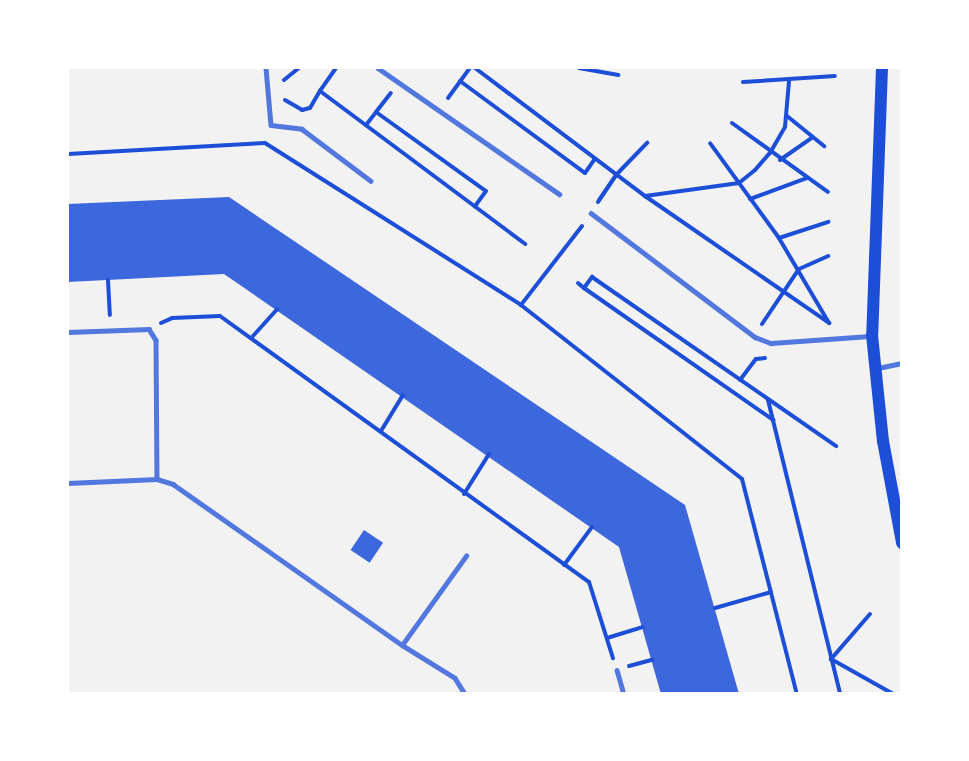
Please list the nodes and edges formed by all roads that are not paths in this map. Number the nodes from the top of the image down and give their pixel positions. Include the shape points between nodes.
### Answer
1 (266, 68) edge
2 (378, 68) edge
3 (882, 68) edge
4 (371, 180) dead end
5 (559, 194) dead end
6 (591, 213) dead end
7 (68, 332) edge
8 (872, 335) junction
9 (902, 363) edge
10 (876, 368) junction
11 (157, 480) junction
12 (68, 483) edge
13 (902, 543) edge
14 (466, 556) dead end
15 (402, 645) junction
16 (617, 670) road end
17 (465, 693) edge
18 (624, 693) edge

1 - 4 lane via 271,125 302,129
2 - 5 lane
3 - 8 main road
6 - 8 lane via 755,337 771,343
7 - 11 lane via 149,328 156,340
8 - 10 main road
9 - 10 lane
10 - 13 main road via 883,441
11 - 12 lane
11 - 15 lane via 173,484
14 - 15 lane
15 - 17 lane via 455,678
16 - 18 lane

